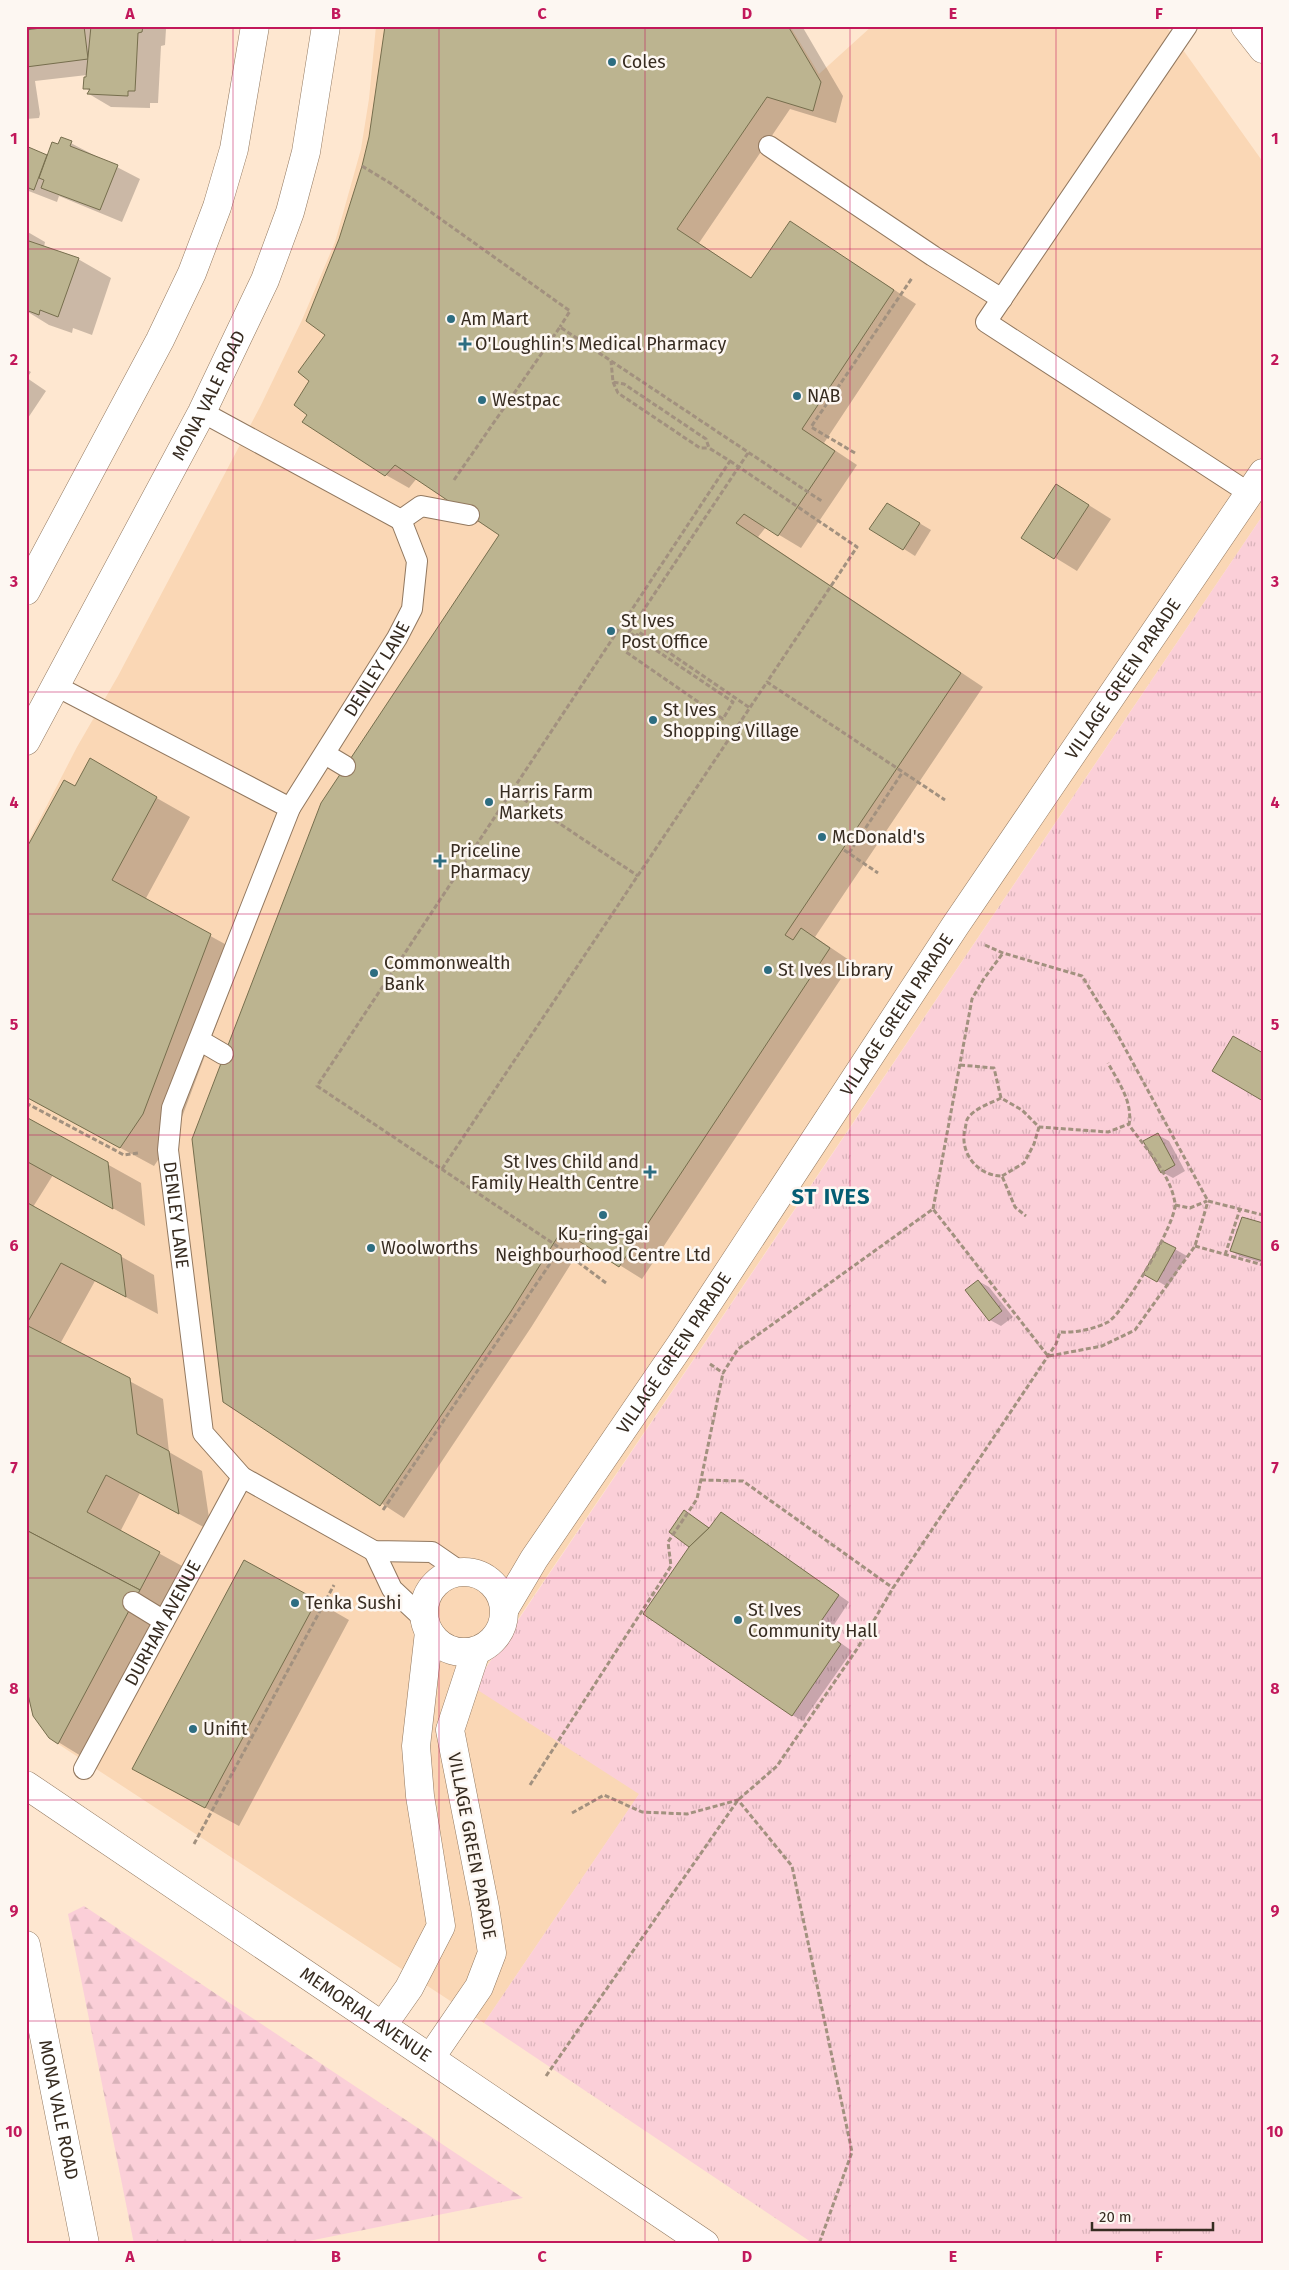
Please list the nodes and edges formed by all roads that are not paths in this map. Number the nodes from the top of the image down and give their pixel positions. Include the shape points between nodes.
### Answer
1 (255, 26) edge
2 (326, 26) edge
3 (1187, 26) edge
4 (1245, 26) edge
5 (1263, 49) edge
6 (769, 146) dead end
7 (1002, 299) junction
8 (202, 412) junction
9 (1256, 483) edge
10 (469, 515) dead end
11 (401, 520) junction
12 (26, 591) edge
13 (56, 686) junction
14 (26, 741) edge
15 (325, 754) junction
16 (345, 766) dead end
17 (290, 808) junction
18 (199, 1040) junction
19 (223, 1054) dead end
20 (242, 1477) junction
21 (374, 1551) junction
22 (534, 1559) junction
23 (473, 1574) junction
24 (134, 1602) dead end
25 (505, 1608) junction
26 (164, 1621) junction
27 (426, 1626) junction
28 (476, 1651) junction
29 (84, 1769) dead end
30 (26, 1785) edge
31 (26, 1945) edge
32 (383, 2025) junction
33 (430, 2057) junction
34 (86, 2244) edge
35 (705, 2244) edge

1 - 12 main road via 234,149 217,207 192,273 160,340
2 - 8 main road, MONA VALE ROAD via 306,152 290,212 266,280
3 - 7 lane
4 - 5 main road
6 - 7 lane
7 - 9 lane via 986,322
8 - 11 lane
8 - 13 main road, MONA VALE ROAD
9 - 22 main road, VILLAGE GREEN PARADE
10 - 11 lane via 421,506
11 - 15 lane, DENLEY LANE via 417,561 412,608
13 - 14 main road, MONA VALE ROAD
13 - 17 lane
15 - 16 lane
15 - 17 lane, DENLEY LANE
17 - 18 lane, DENLEY LANE
18 - 19 lane
18 - 20 lane, DENLEY LANE via 172,1108 168,1150 202,1433
20 - 21 lane, DENLEY LANE
20 - 26 lane, DURHAM AVENUE
21 - 23 lane, DENLEY LANE via 432,1552
21 - 27 lane via 392,1589
22 - 23 main road
22 - 25 main road, VILLAGE GREEN PARADE
23 - 25 main road via 495,1586
23 - 27 main road via 448,1575 438,1582 429,1592 425,1605
24 - 26 lane
25 - 28 main road via 504,1622 498,1635
26 - 29 lane, DURHAM AVENUE
27 - 28 main road via 437,1643 450,1650
27 - 32 main road via 416,1746 420,1796 441,1926 409,1988
28 - 33 main road, VILLAGE GREEN PARADE via 450,1730 492,1953 479,1987
30 - 32 main road, MEMORIAL AVENUE
31 - 34 main road, MONA VALE ROAD
32 - 33 main road, MEMORIAL AVENUE
33 - 35 main road, MEMORIAL AVENUE

